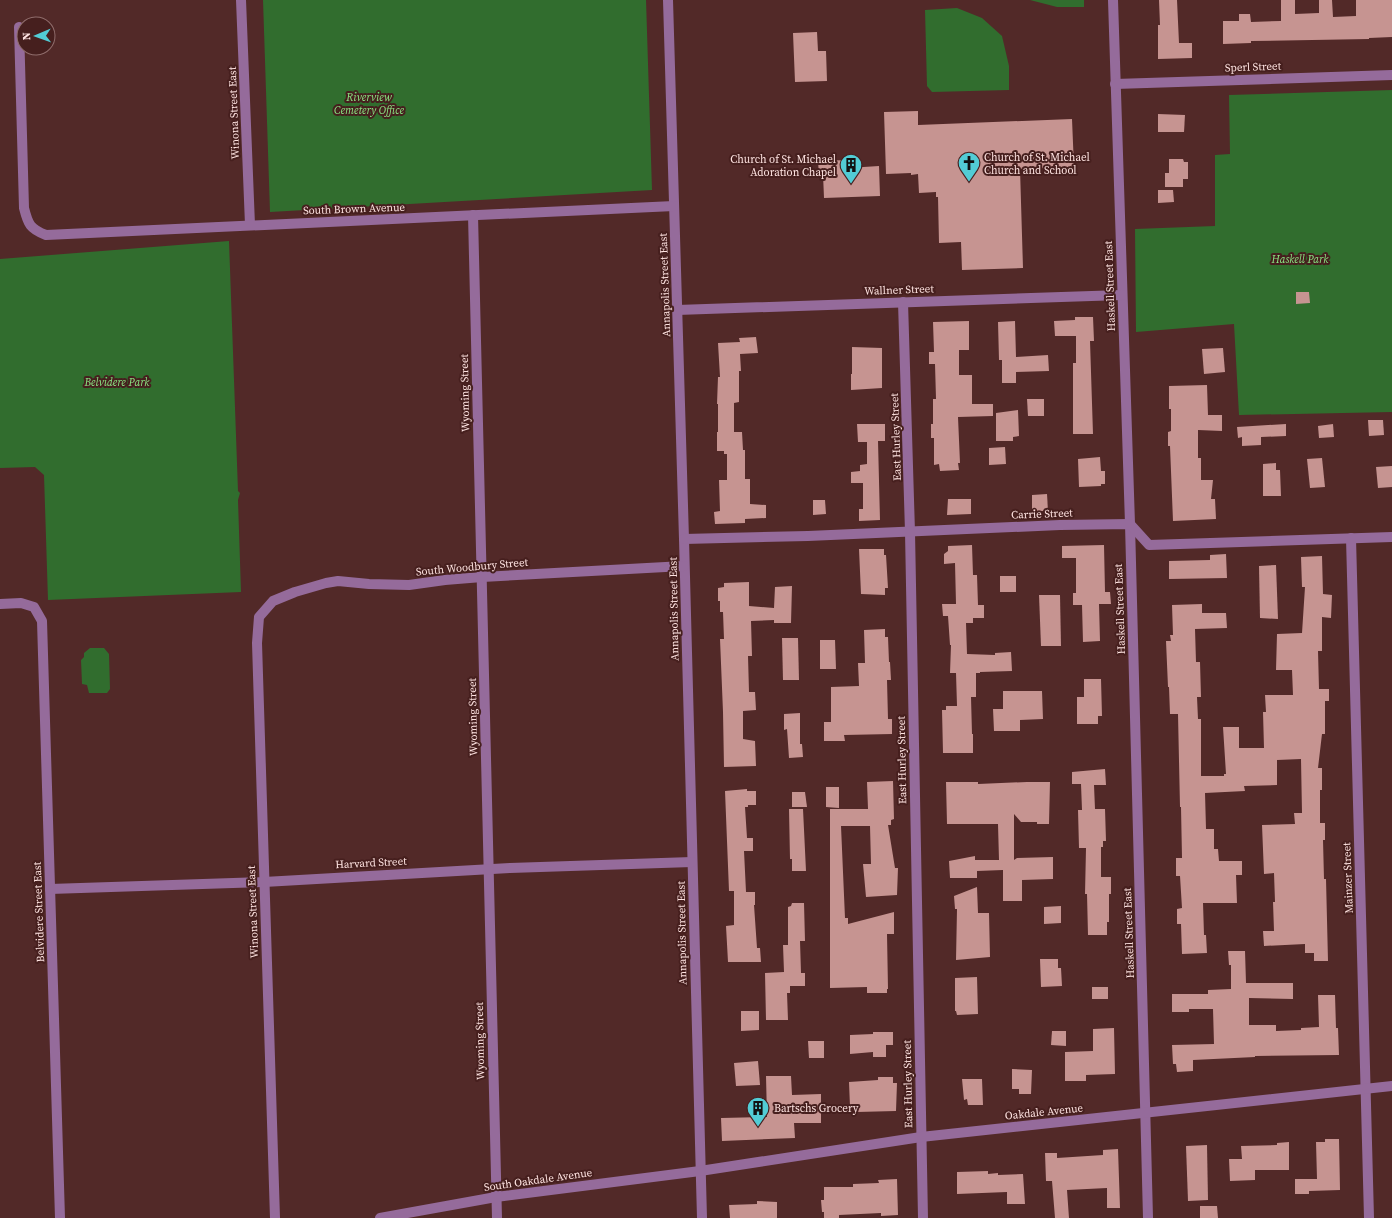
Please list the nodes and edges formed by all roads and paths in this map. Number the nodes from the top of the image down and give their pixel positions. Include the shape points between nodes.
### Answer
1 (241, 0) edge
2 (668, 0) edge
3 (1113, 0) edge
4 (20, 56) edge
5 (1392, 74) edge
6 (1115, 84) junction
7 (674, 206) junction
8 (473, 215) junction
9 (250, 225) junction
10 (1122, 295) junction
11 (903, 302) junction
12 (677, 310) junction
13 (1130, 524) junction
14 (910, 532) junction
15 (1392, 537) edge
16 (1350, 538) junction
17 (684, 540) junction
18 (684, 566) junction
19 (482, 577) junction
20 (0, 604) edge
21 (267, 608) joint
22 (692, 862) junction
23 (488, 869) junction
24 (264, 882) junction
25 (50, 890) junction
26 (1392, 1086) edge
27 (1366, 1089) junction
28 (1146, 1113) junction
29 (921, 1137) junction
30 (700, 1170) junction
31 (496, 1197) junction
32 (60, 1218) edge
33 (275, 1218) edge
34 (380, 1218) edge
35 (496, 1218) edge
36 (702, 1218) edge
37 (923, 1218) edge
38 (1148, 1218) edge
39 (1370, 1218) edge

1 - 9 street, Winona Street East
2 - 7 street, Annapolis Street East
3 - 6 street, Haskell Street East
4 - 9 street, South Brown Avenue via 24,208 27,222 36,231 46,235 59,235
5 - 6 street, Sperl Street
6 - 10 street, Haskell Street East
7 - 8 street, South Brown Avenue
7 - 12 street, Annapolis Street East
8 - 9 street, South Brown Avenue
8 - 19 street, Wyoming Street
10 - 11 street, Wallner Street
10 - 13 street, Haskell Street East
11 - 12 street, Wallner Street
11 - 14 street, East Hurley Street
12 - 17 street, Annapolis Street East
13 - 14 street, Carrie Street
13 - 16 street via 1149,545
13 - 28 street, Haskell Street East
14 - 17 street, Carrie Street
14 - 29 street, East Hurley Street
15 - 16 street
16 - 27 street, Mainzer Street
17 - 18 street, Annapolis Street East
18 - 19 street, South Woodbury Street
18 - 22 street, Annapolis Street East
19 - 21 street, South Woodbury Street via 409,585 338,581 295,592 274,601
19 - 23 street, Wyoming Street
20 - 25 street, Belvidere Street East via 21,603 34,607 42,621
21 - 24 street, Winona Street East via 259,617 257,643
22 - 23 street, Harvard Street
22 - 30 street, Annapolis Street East
23 - 24 street, Harvard Street
23 - 31 street, Wyoming Street
24 - 25 street, Harvard Street
24 - 33 street, Winona Street East
25 - 32 street, Belvidere Street East
26 - 27 street, Oakdale Avenue
27 - 28 street, Oakdale Avenue
27 - 39 street, Mainzer Street
28 - 29 street, Oakdale Avenue
28 - 38 street, Haskell Street East
29 - 30 street, Oakdale Avenue
29 - 37 street, East Hurley Street
30 - 31 street, South Oakdale Avenue
30 - 36 street, Annapolis Street East
31 - 34 street, South Oakdale Avenue
31 - 35 street, Wyoming Street

